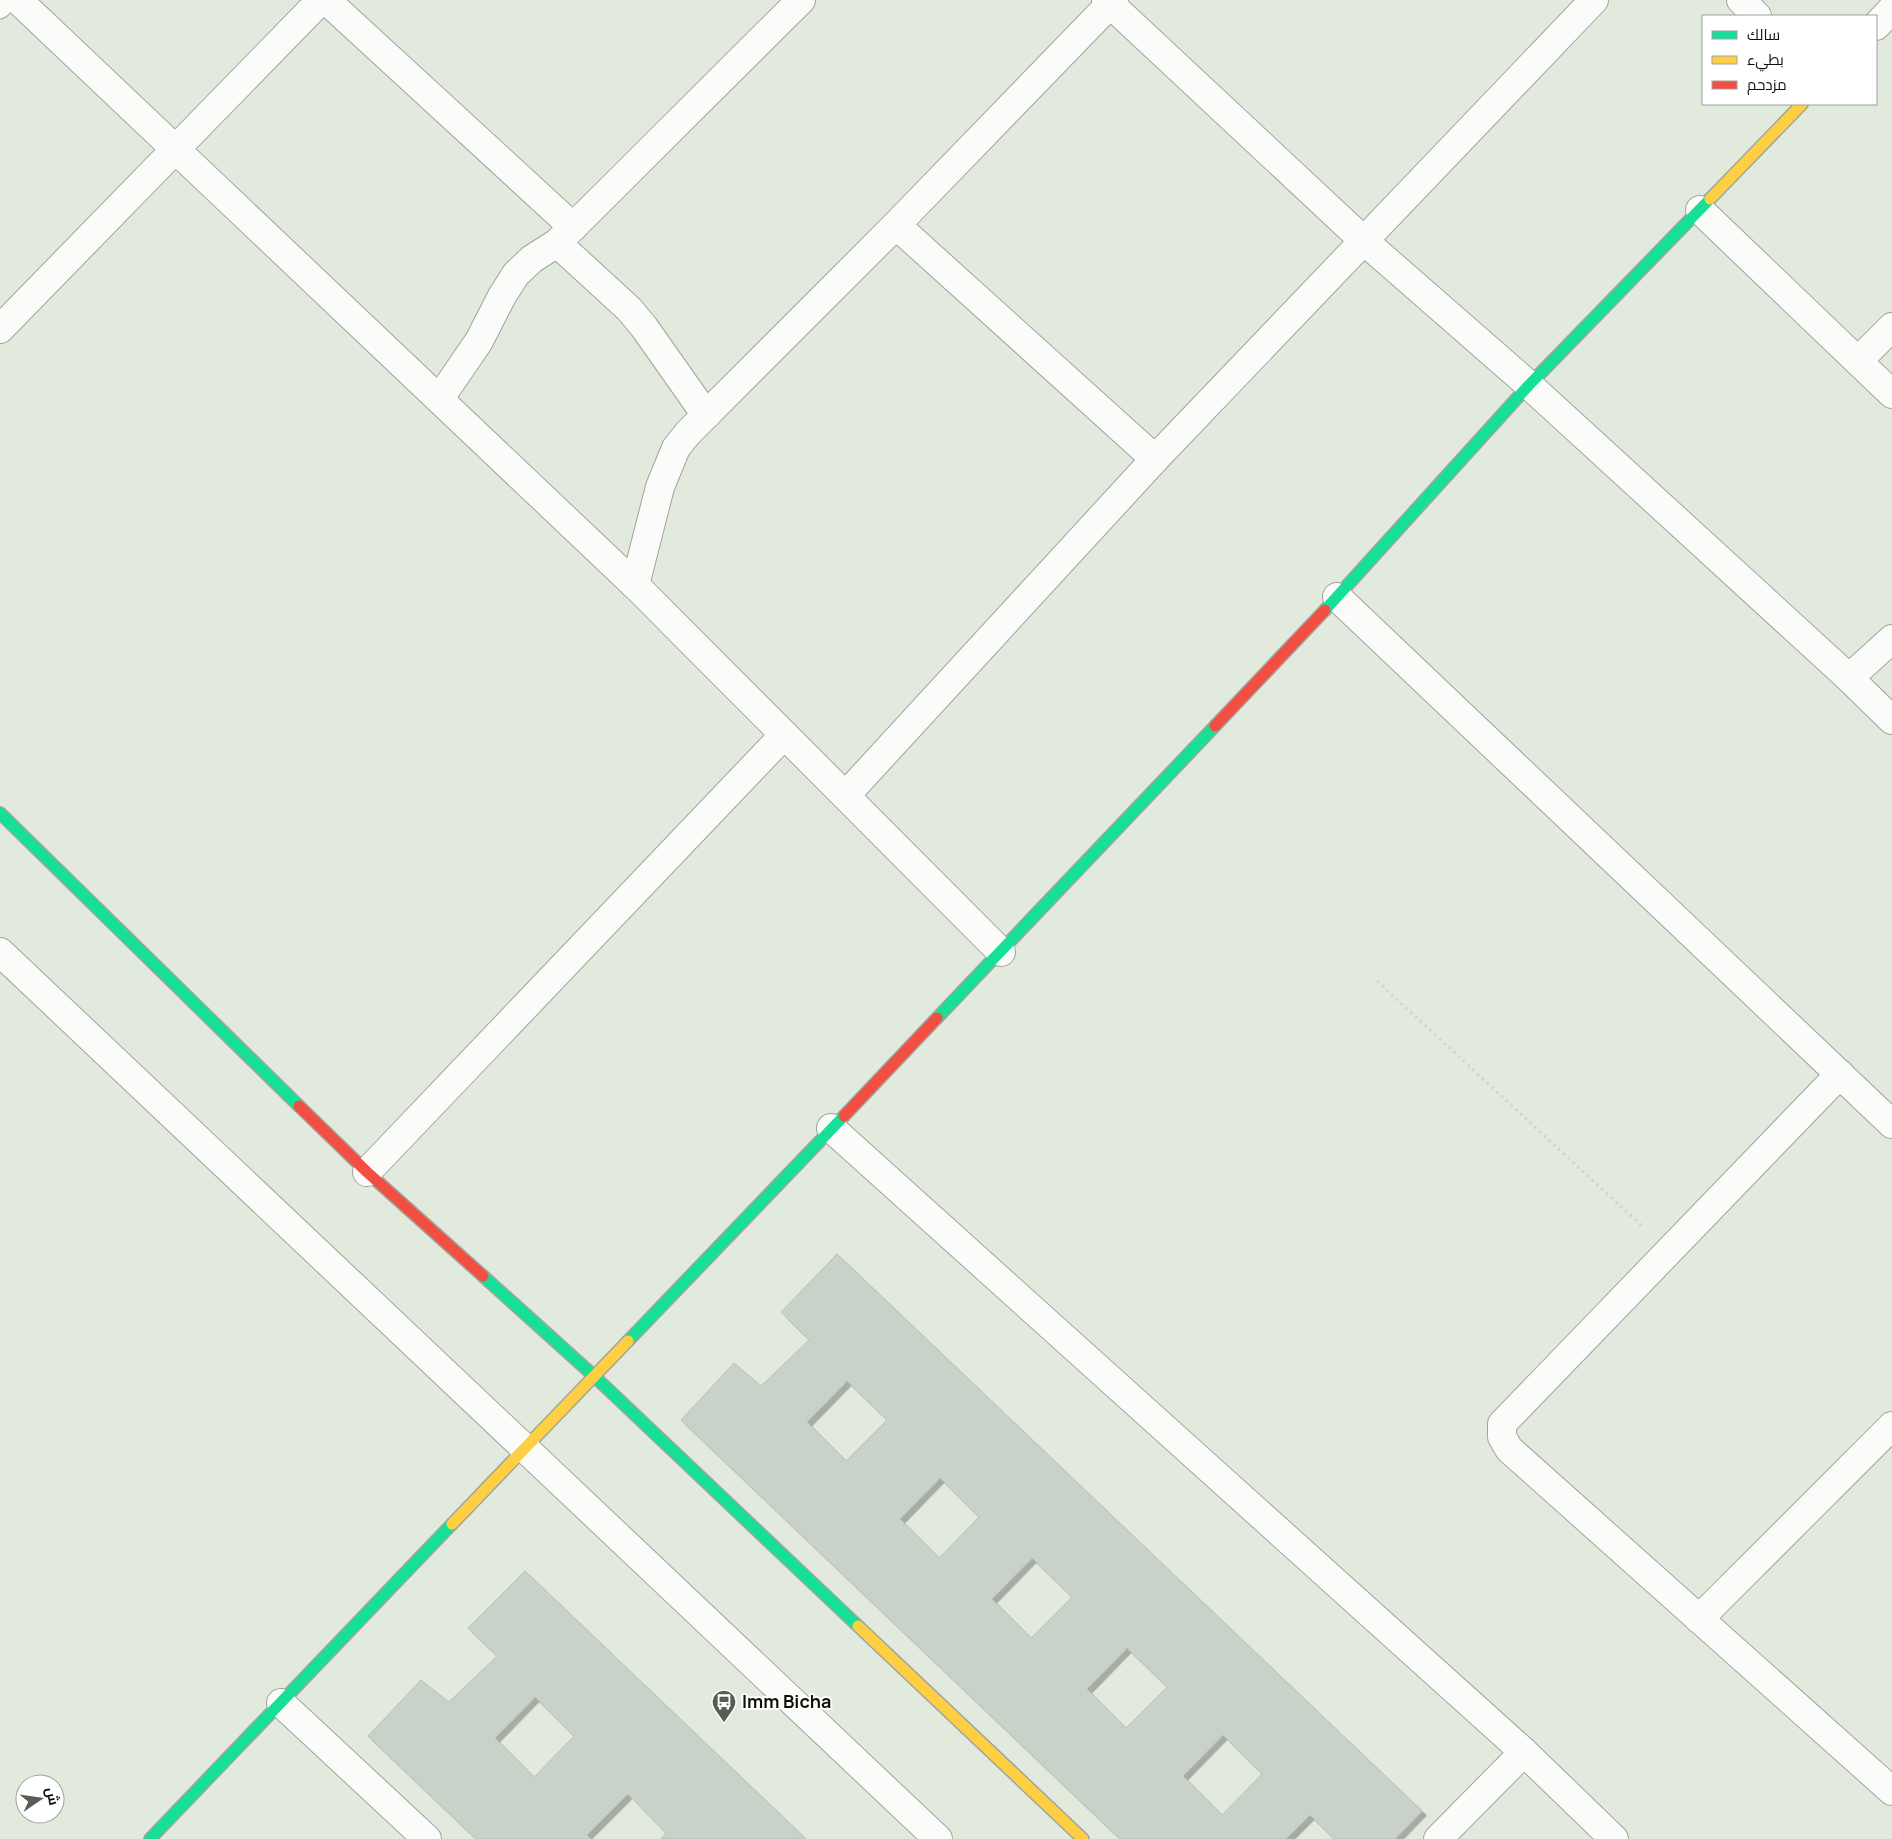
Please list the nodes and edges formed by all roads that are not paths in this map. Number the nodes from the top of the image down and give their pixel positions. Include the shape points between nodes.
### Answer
1 (10, 0) edge
2 (18, 0) edge
3 (321, 0) edge
4 (326, 0) edge
5 (800, 0) edge
6 (1594, 0) edge
7 (1741, 0) edge
8 (1110, 1) edge
9 (0, 9) edge
10 (1892, 9) edge
11 (1756, 15) edge
12 (1877, 25) edge
13 (1801, 105) edge
14 (176, 150) junction
15 (1700, 210) junction
16 (896, 225) junction
17 (566, 235) junction
18 (1363, 240) junction
19 (1892, 327) edge
20 (0, 329) edge
21 (1858, 361) junction
22 (1529, 385) junction
23 (1892, 394) edge
24 (440, 398) junction
25 (706, 415) junction
26 (1155, 459) junction
27 (635, 585) junction
28 (1337, 597) junction
29 (1892, 639) edge
30 (1849, 678) junction
31 (1892, 720) edge
32 (784, 735) junction
33 (846, 795) junction
34 (0, 813) edge
35 (0, 952) edge
36 (1001, 952) junction
37 (1840, 1074) junction
38 (1892, 1124) edge
39 (831, 1128) junction
40 (367, 1172) junction
41 (594, 1376) junction
42 (1892, 1426) edge
43 (525, 1447) junction
44 (1699, 1619) junction
45 (282, 1703) junction
46 (1524, 1752) junction
47 (1892, 1791) edge
48 (150, 1839) edge
49 (427, 1839) edge
50 (938, 1839) edge
51 (1083, 1839) edge
52 (1438, 1839) edge
53 (1614, 1839) edge

1 - 9 lane
2 - 14 street
3 - 14 street
4 - 17 street
5 - 17 street
6 - 18 street
7 - 11 street
8 - 16 street
8 - 18 street
10 - 12 street
13 - 15 street
14 - 20 street
14 - 24 street
15 - 21 street
15 - 22 street
16 - 25 street
16 - 26 street
17 - 24 street via 516,274 479,341
17 - 25 street via 644,327
18 - 22 street
18 - 26 street
19 - 21 street
21 - 23 street
22 - 28 street
22 - 30 street
24 - 27 street
25 - 27 street via 676,448 669,464 660,486
26 - 33 street
27 - 32 street
28 - 36 street
28 - 37 street
29 - 30 street
30 - 31 street
32 - 33 street
32 - 40 street
33 - 36 street
34 - 40 street
35 - 43 street
36 - 39 street
37 - 38 street
37 - 44 street via 1502,1424 1502,1437 1509,1449
39 - 41 street
39 - 46 street
40 - 41 street
41 - 43 street
41 - 51 street
42 - 44 street
43 - 45 street
43 - 50 street
44 - 47 street
45 - 48 street
45 - 49 street
46 - 52 street
46 - 53 street

